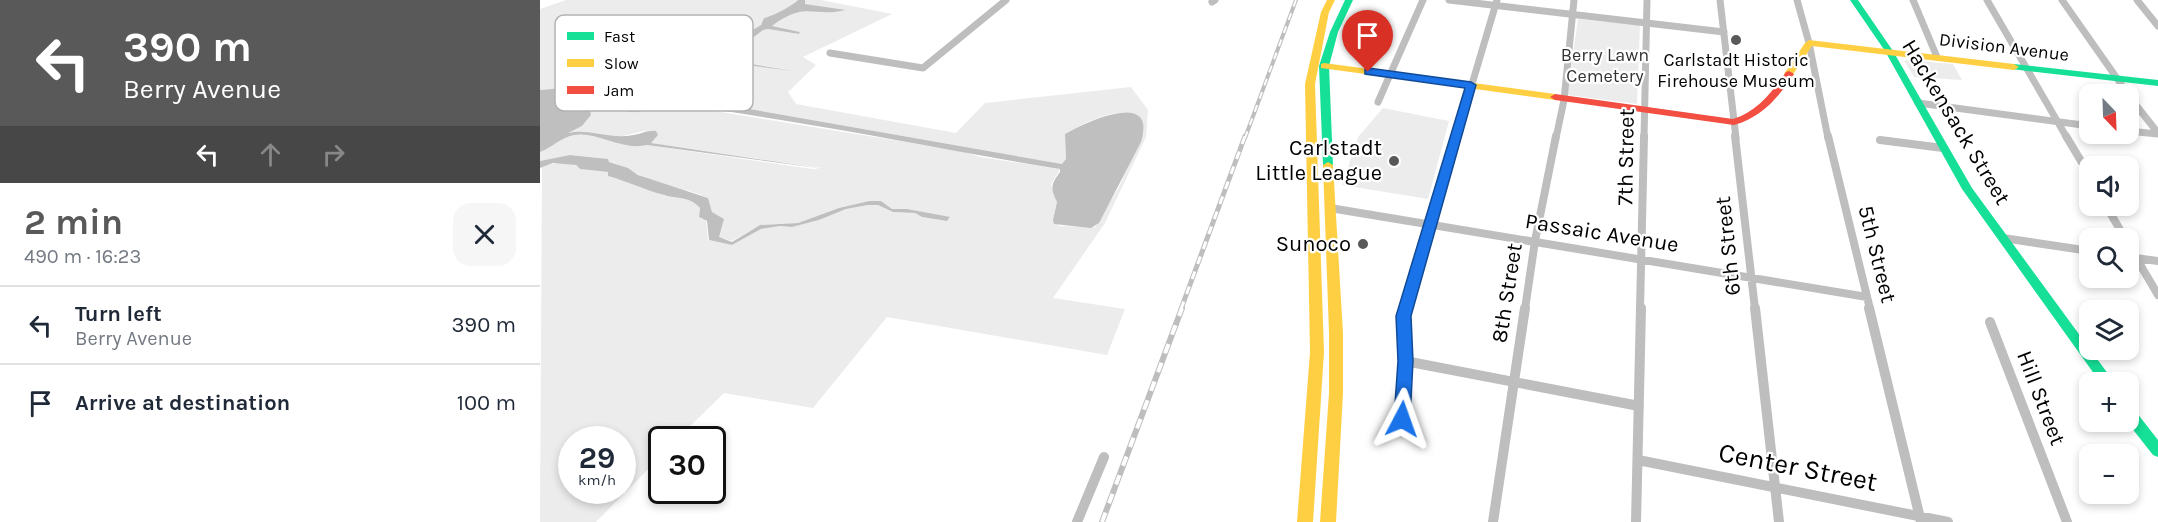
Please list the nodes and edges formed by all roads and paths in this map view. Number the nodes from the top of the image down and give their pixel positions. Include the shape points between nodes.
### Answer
1 (1006, 0) edge
2 (1331, 0) edge
3 (1337, 0) edge
4 (1349, 0) edge
5 (1423, 0) edge
6 (1449, 0) edge
7 (1574, 0) edge
8 (1647, 0) edge
9 (1720, 0) edge
10 (1797, 0) edge
11 (1854, 0) edge
12 (1913, 0) edge
13 (1987, 0) edge
14 (2062, 0) edge
15 (2137, 0) edge
16 (1496, 3) edge
17 (1571, 14) junction
18 (1646, 23) junction
19 (2158, 26) edge
20 (1724, 32) junction
21 (1318, 38) junction
22 (1809, 43) junction
23 (1889, 51) junction
24 (830, 53) dead end
25 (1937, 57) junction
26 (1324, 66) junction
27 (2024, 67) junction
28 (1390, 75) junction
29 (2115, 78) junction
30 (2158, 83) edge
31 (2120, 84) edge
32 (1471, 85) junction
33 (1564, 100) junction
34 (1378, 102) dead end
35 (1918, 103) junction
36 (2139, 109) edge
37 (1645, 110) junction
38 (1734, 122) junction
39 (2058, 122) junction
40 (2079, 125) edge
41 (2139, 132) edge
42 (2158, 134) edge
43 (1880, 140) dead end
44 (1943, 148) junction
45 (2079, 157) edge
46 (1330, 208) junction
47 (1431, 224) junction
48 (2003, 238) junction
49 (1535, 241) junction
50 (2079, 249) edge
51 (2139, 258) edge
52 (1642, 259) junction
53 (2158, 261) edge
54 (2139, 267) edge
55 (1751, 277) junction
56 (2158, 295) edge
57 (1867, 297) junction
58 (1990, 322) dead end
59 (1405, 361) junction
60 (2100, 372) edge
61 (1512, 382) junction
62 (1639, 406) junction
63 (1402, 419) dead end
64 (2139, 426) edge
65 (2158, 451) edge
66 (1104, 457) dead end
67 (1638, 460) junction
68 (1774, 487) junction
69 (1921, 519) edge
70 (1077, 522) edge
71 (1305, 522) edge
72 (1328, 522) edge
73 (1493, 522) edge
74 (1636, 522) edge
75 (1779, 522) edge
76 (1948, 522) edge
77 (2067, 522) edge

1 - 24 street via 923,68
2 - 21 main road
3 - 21 main road
4 - 26 main road
5 - 28 street
6 - 16 street
7 - 17 street, 8th Street
8 - 18 street, 7th Street
9 - 20 street, 6th Street
10 - 22 street, 5th Street
11 - 23 main road, Hackensack Street
12 - 25 street
13 - 27 street
14 - 29 street
15 - 19 street
16 - 17 street
16 - 32 street
17 - 18 street
17 - 33 street, 8th Street
18 - 20 street
18 - 37 street, 7th Street
20 - 38 street, 6th Street
21 - 71 main road via 1310,84 1317,352
22 - 23 main road, Division Avenue
22 - 38 main road via 1771,98 1747,120
22 - 57 street, 5th Street
23 - 25 main road, Division Avenue
23 - 35 main road, Hackensack Street
25 - 27 main road, Division Avenue
26 - 28 main road
26 - 46 main road
27 - 29 main road, Division Avenue
27 - 39 street
28 - 32 main road
28 - 34 street
29 - 30 main road, Division Avenue
29 - 31 street
32 - 33 main road
32 - 47 street
33 - 37 main road
33 - 49 street, 8th Street
35 - 39 street
35 - 44 main road, Hackensack Street
36 - 42 street
37 - 38 main road
37 - 52 street, 7th Street
38 - 55 street, 6th Street
39 - 40 street
39 - 45 street
41 - 42 street
43 - 44 street
44 - 48 main road, Hackensack Street
46 - 47 street, Passaic Avenue
46 - 72 main road via 1336,393
47 - 49 street, Passaic Avenue
47 - 59 street via 1404,316
48 - 50 street
48 - 60 main road, Hackensack Street
49 - 52 street, Passaic Avenue
49 - 61 street, 8th Street
51 - 53 street
52 - 55 street, Passaic Avenue
52 - 62 street, 7th Street
54 - 56 street
55 - 57 street, Passaic Avenue
55 - 68 street, 6th Street
57 - 69 street, 5th Street
58 - 77 street, Hill Street
59 - 61 street
59 - 63 street
61 - 62 street
61 - 73 street, 8th Street
62 - 67 street, 7th Street
64 - 65 main road
66 - 70 street
67 - 68 street, Center Street
67 - 74 street, 7th Street
68 - 69 street, Center Street
68 - 75 street, 6th Street
69 - 76 street, Center Street

